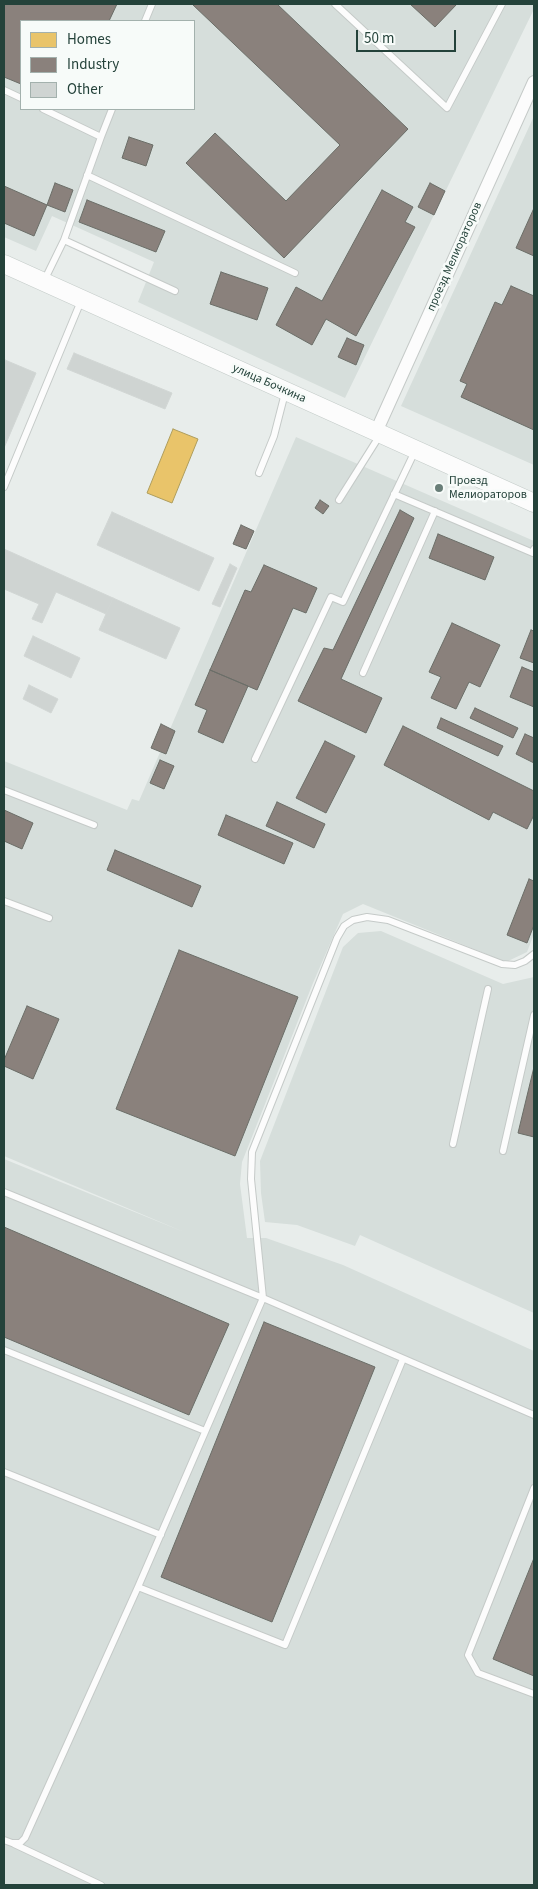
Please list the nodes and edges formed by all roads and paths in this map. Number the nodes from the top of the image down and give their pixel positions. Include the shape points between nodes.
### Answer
1 (152, 4) edge
2 (335, 4) edge
3 (502, 4) edge
4 (145, 20) edge
5 (534, 82) edge
6 (4, 90) edge
7 (20, 98) edge
8 (45, 110) edge
9 (112, 110) edge
10 (101, 137) junction
11 (87, 175) junction
12 (64, 240) junction
13 (4, 264) edge
14 (295, 273) dead end
15 (44, 282) junction
16 (175, 291) dead end
17 (82, 300) junction
18 (285, 392) junction
19 (378, 433) junction
20 (415, 450) junction
21 (259, 473) dead end
22 (4, 487) edge
23 (394, 494) junction
24 (339, 500) dead end
25 (534, 503) edge
26 (435, 511) junction
27 (534, 550) edge
28 (363, 673) dead end
29 (255, 759) dead end
30 (4, 790) edge
31 (94, 825) dead end
32 (4, 901) edge
33 (49, 918) dead end
34 (534, 954) edge
35 (488, 989) dead end
36 (534, 1015) edge
37 (452, 1144) dead end
38 (503, 1151) dead end
39 (4, 1192) edge
40 (263, 1298) junction
41 (4, 1350) edge
42 (403, 1359) junction
43 (534, 1415) edge
44 (206, 1431) junction
45 (4, 1472) edge
46 (534, 1488) edge
47 (161, 1535) junction
48 (138, 1588) junction
49 (534, 1694) edge
50 (4, 1840) edge
51 (12, 1843) junction
52 (102, 1885) edge

1 - 4 lane
2 - 3 lane via 447,108
5 - 19 street, проезд Мелиораторов
6 - 7 lane
8 - 10 lane
9 - 10 lane
10 - 11 lane
11 - 12 lane
11 - 14 lane
12 - 15 lane
12 - 16 lane
13 - 15 street, улица Бочкина
15 - 17 street, улица Бочкина
17 - 18 street, улица Бочкина
17 - 22 lane
18 - 19 street, улица Бочкина
18 - 21 lane via 274,436
19 - 20 street, улица Бочкина
19 - 24 lane
20 - 23 lane
20 - 25 street, улица Бочкина
23 - 26 lane
23 - 29 lane via 343,602 331,597
26 - 27 lane via 532,554
26 - 28 lane
30 - 31 lane
32 - 33 lane
34 - 40 lane via 515,965 502,964 388,920 367,917 344,926 252,1152 251,1179
35 - 37 lane
36 - 38 lane
39 - 40 lane
40 - 42 lane
40 - 44 lane
41 - 44 lane
42 - 43 lane
42 - 48 lane via 285,1645
44 - 47 lane
45 - 47 lane
46 - 49 lane via 468,1655 478,1674
47 - 48 lane
48 - 51 lane via 25,1838
50 - 51 lane
51 - 52 lane

